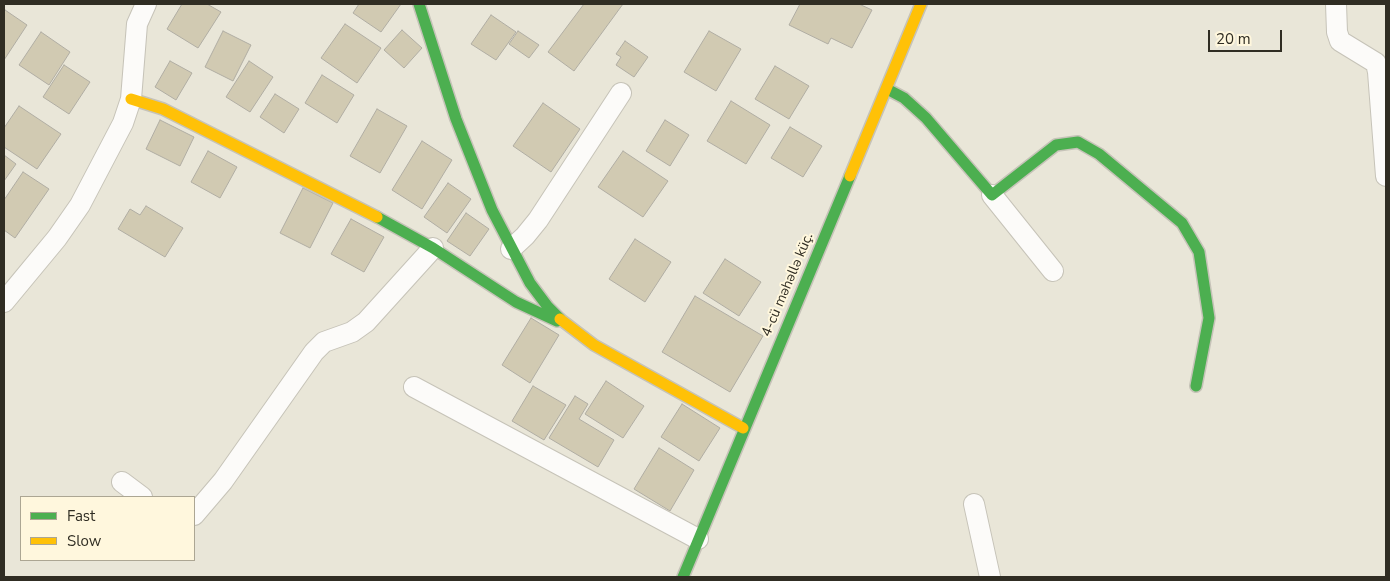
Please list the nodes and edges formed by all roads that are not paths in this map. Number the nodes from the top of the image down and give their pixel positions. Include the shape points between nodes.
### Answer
1 (146, 4) edge
2 (419, 4) edge
3 (921, 4) edge
4 (1336, 4) edge
5 (887, 89) junction
6 (621, 93) dead end
7 (131, 99) junction
8 (1386, 176) edge
9 (992, 195) junction
10 (433, 248) junction
11 (511, 249) junction
12 (1054, 271) dead end
13 (4, 302) edge
14 (565, 324) junction
15 (1196, 386) dead end
16 (414, 387) dead end
17 (744, 428) junction
18 (122, 482) dead end
19 (141, 496) edge
20 (974, 504) dead end
21 (195, 514) edge
22 (698, 539) junction
23 (689, 575) edge
24 (990, 577) edge

1 - 7 street via 137,24
2 - 11 street via 456,119
3 - 5 street, 4-cü məhəllə küç.
4 - 8 street via 1340,41 1376,63
5 - 9 street via 904,98 926,118
5 - 17 street, 4-cü məhəllə küç.
6 - 11 street via 538,220
7 - 10 street via 163,109 362,208
7 - 13 street via 124,123 80,205
9 - 12 street
9 - 15 street via 1056,145 1078,142 1099,154 1182,223 1199,252 1209,318
10 - 14 street via 516,302
10 - 21 street via 366,322 352,332 324,342 314,352 223,481
11 - 14 street via 530,283
14 - 17 street via 594,345
16 - 22 street
17 - 22 street, 4-cü məhəllə küç.
18 - 19 street
20 - 24 street
22 - 23 street, 4-cü məhəllə küç.

